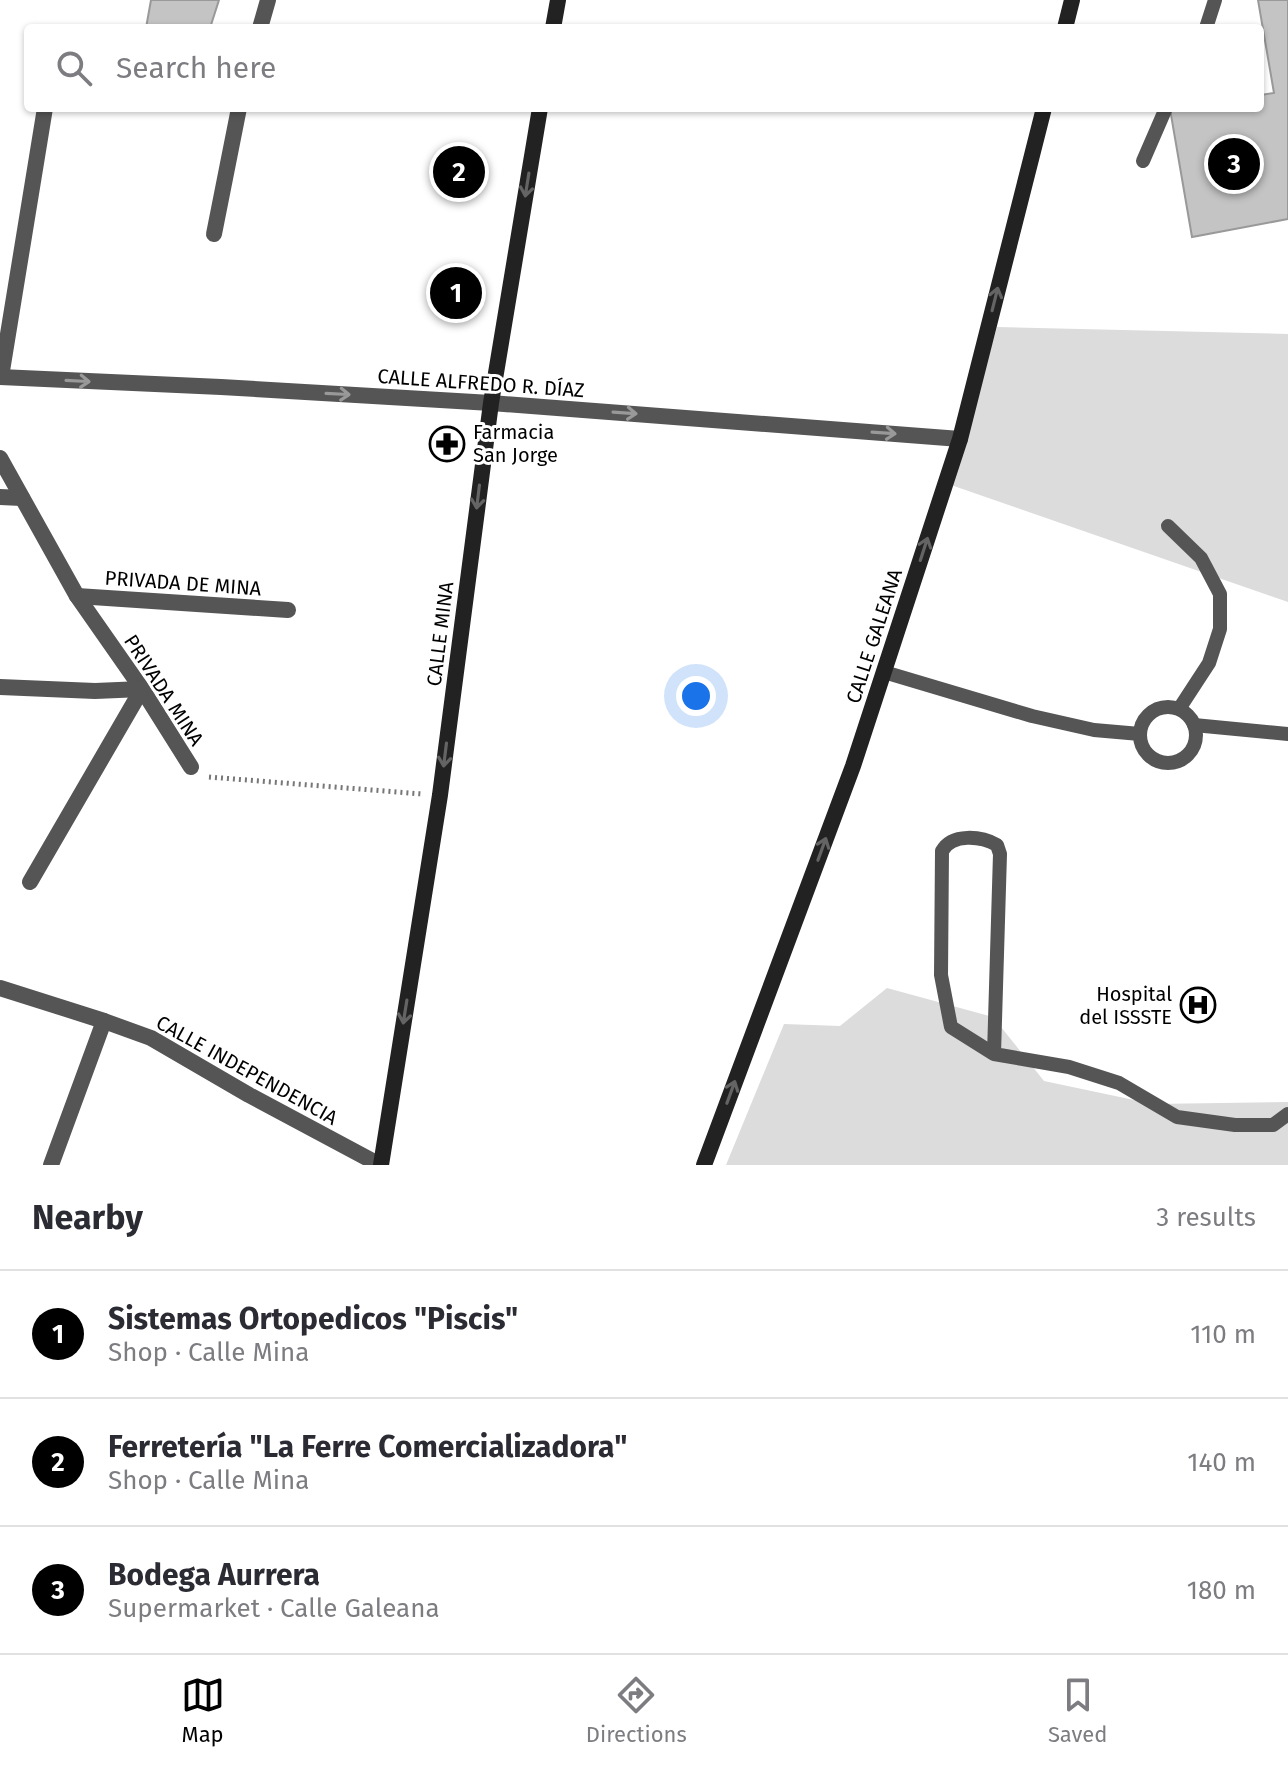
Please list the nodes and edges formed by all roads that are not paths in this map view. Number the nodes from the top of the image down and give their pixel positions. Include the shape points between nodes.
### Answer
1 (268, 0) edge
2 (558, 0) edge
3 (1072, 0) edge
4 (1215, 0) edge
5 (261, 24) edge
6 (554, 24) edge
7 (1066, 24) edge
8 (1207, 24) edge
9 (44, 112) edge
10 (238, 112) edge
11 (539, 112) edge
12 (1043, 112) edge
13 (1164, 112) edge
14 (1143, 161) dead end
15 (214, 234) dead end
16 (1, 377) edge
17 (491, 403) junction
18 (960, 439) junction
19 (0, 458) edge
20 (0, 497) edge
21 (22, 498) junction
22 (1168, 526) dead end
23 (77, 596) junction
24 (288, 610) dead end
25 (884, 672) junction
26 (0, 687) edge
27 (142, 689) junction
28 (1179, 709) junction
29 (1194, 725) junction
30 (1140, 734) junction
31 (1288, 734) edge
32 (191, 767) road end
33 (30, 882) dead end
34 (0, 988) edge
35 (104, 1021) junction
36 (994, 1054) junction
37 (1288, 1114) edge
38 (51, 1165) edge
39 (381, 1165) edge
40 (704, 1165) edge

1 - 5 street
2 - 6 main road
3 - 7 main road
4 - 8 lane
9 - 16 street
10 - 15 street
11 -> 17 main road, CALLE MINA
18 -> 12 main road, CALLE GALEANA
13 - 14 lane
16 -> 17 street, CALLE ALFREDO R. DÍAZ
17 -> 18 street, CALLE ALFREDO R. DÍAZ
17 -> 39 main road, CALLE MINA via 440,795
25 -> 18 main road, CALLE GALEANA
19 - 21 street, PRIVADA MINA
20 - 21 street
21 - 23 street, PRIVADA MINA
22 - 28 lane via 1201,558 1220,594 1220,629 1209,663
23 - 24 street, PRIVADA DE MINA
23 - 27 street, PRIVADA MINA
25 - 30 lane via 1032,716
40 -> 25 main road, CALLE GALEANA
26 - 27 street
27 - 32 street, PRIVADA MINA
27 - 33 street
28 - 29 lane
28 - 30 lane via 1158,709 1142,724
29 - 30 lane via 1194,746 1178,761 1148,754
29 - 31 lane
34 - 35 street, CALLE INDEPENDENCIA
35 - 38 street
35 - 39 street, CALLE INDEPENDENCIA via 151,1038
36 - 36 lane via 1000,854 987,840 956,839 942,851 941,975 951,1027
36 - 37 lane via 1069,1067 1119,1083 1177,1117 1273,1125

